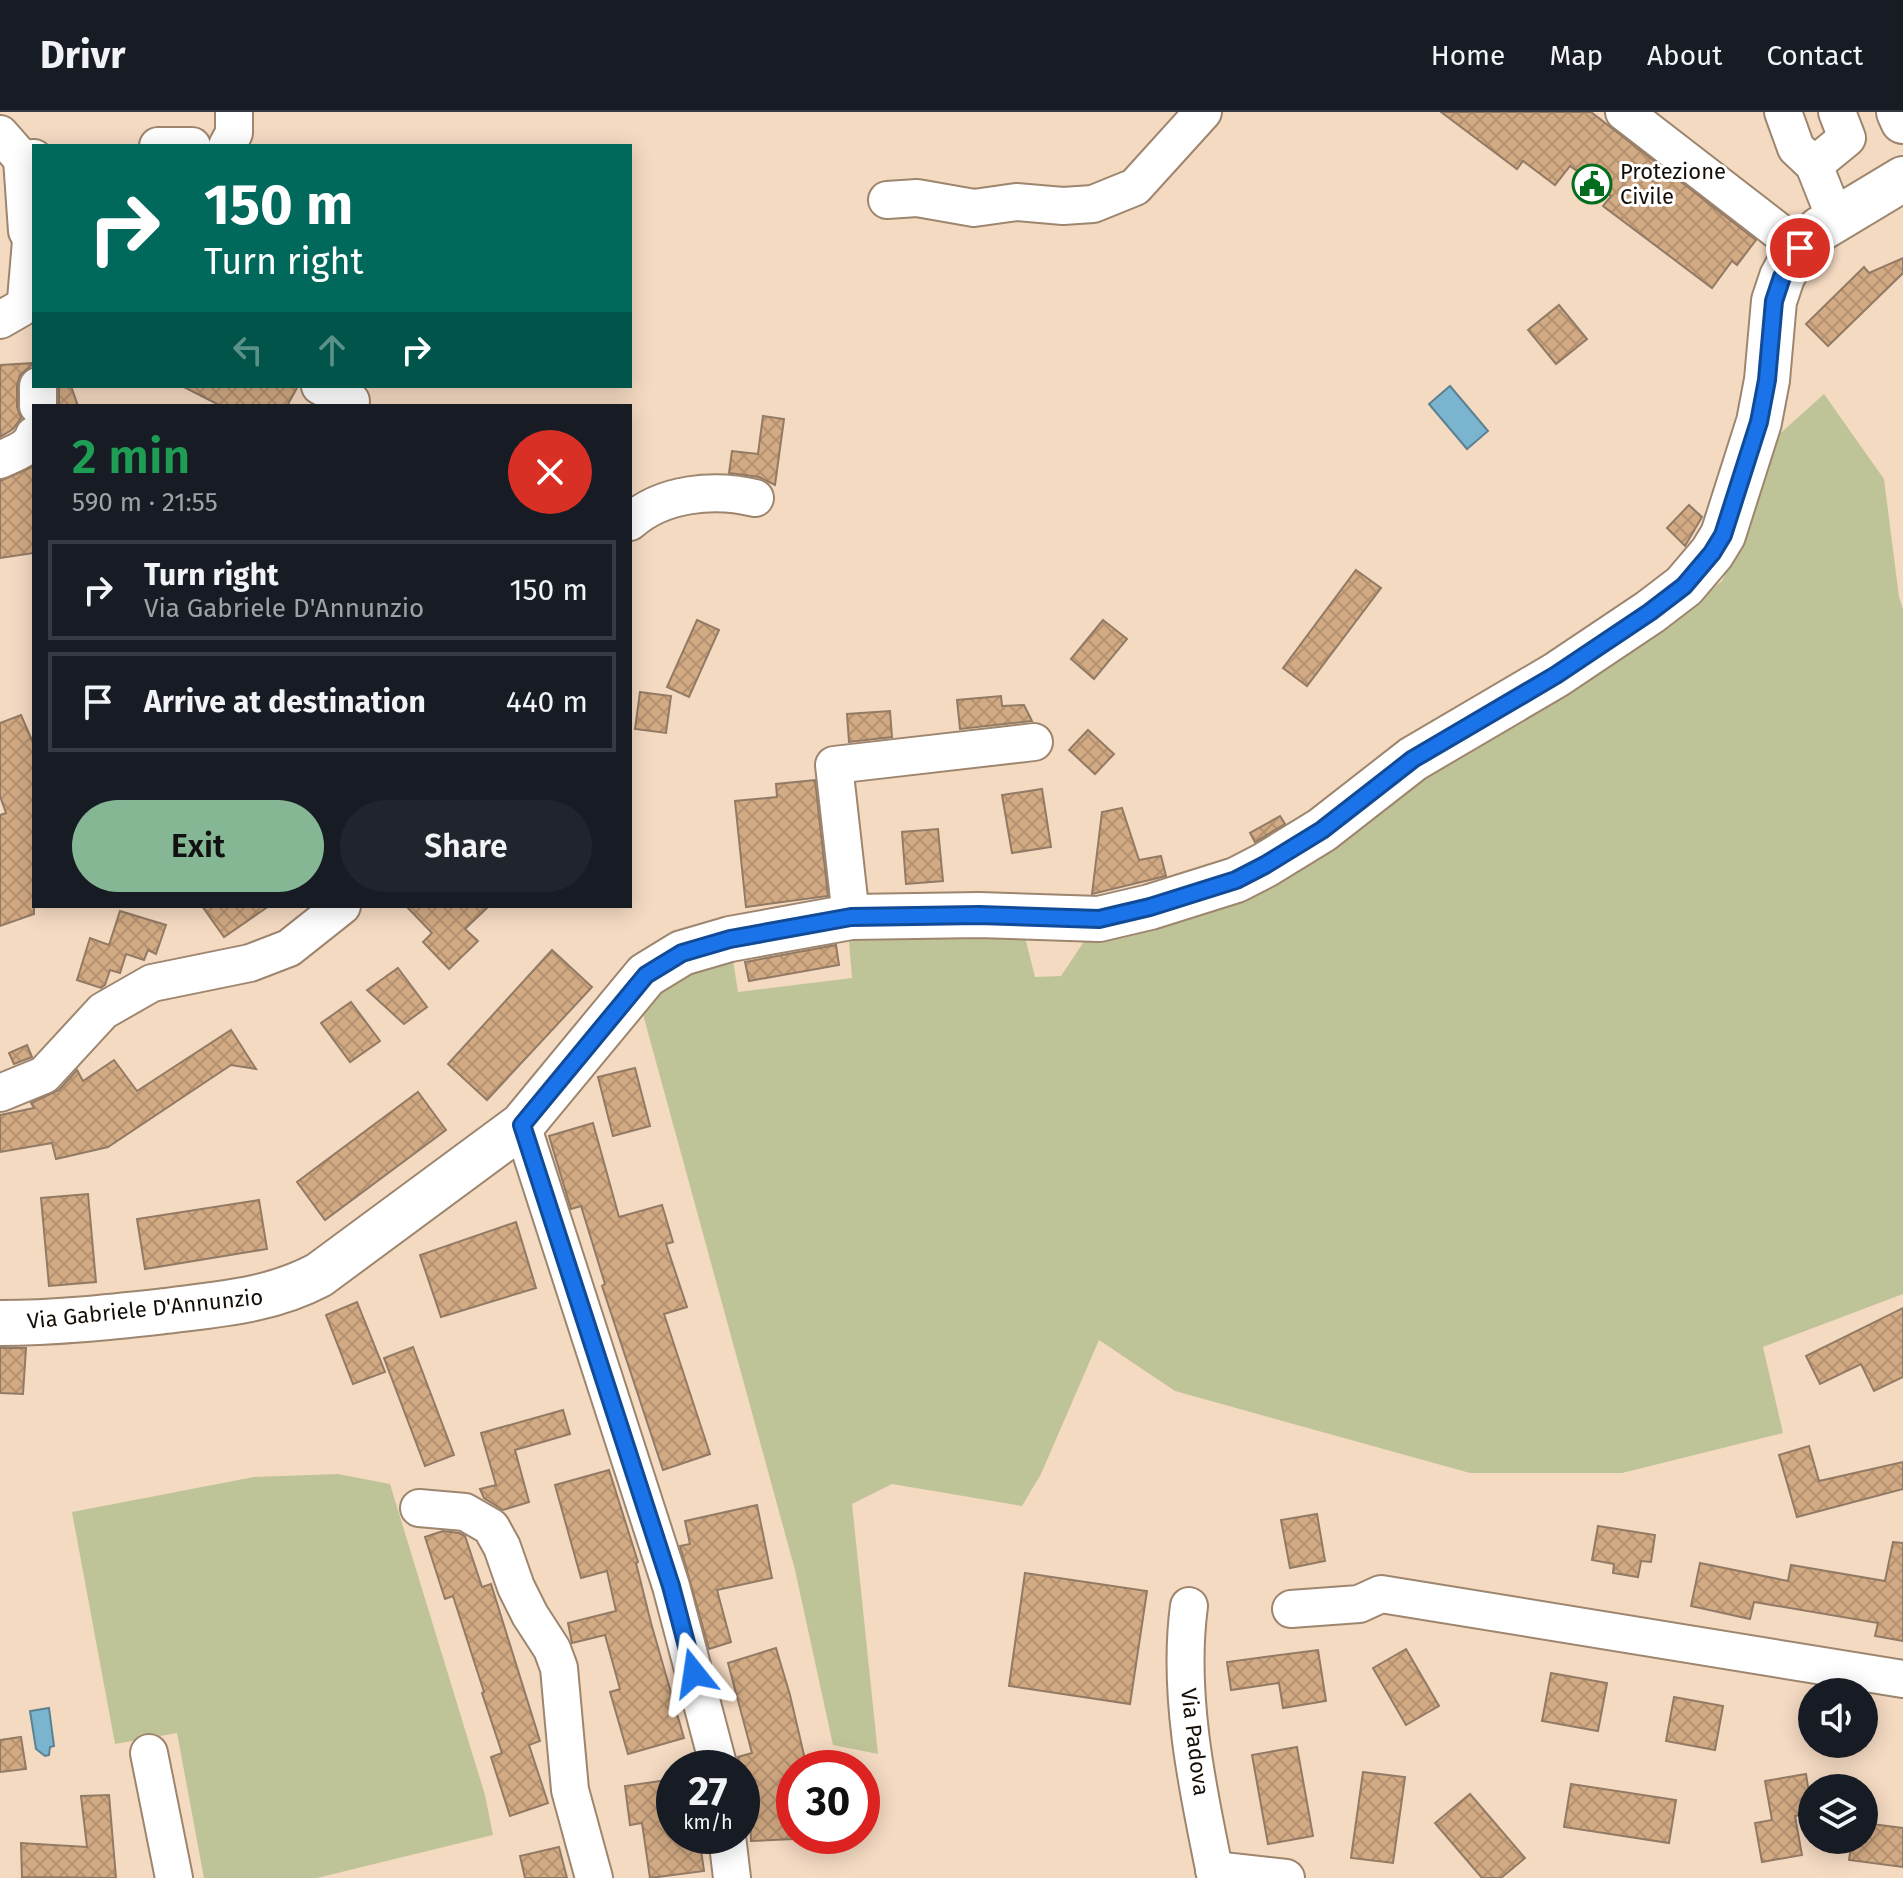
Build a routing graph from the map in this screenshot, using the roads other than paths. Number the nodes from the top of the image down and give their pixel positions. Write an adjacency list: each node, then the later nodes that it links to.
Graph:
1 (234, 112): 8 (street)
2 (1203, 112): 12 (street)
3 (1624, 112): 15 (street)
4 (1783, 112): 10 (street)
5 (1837, 112): 10 (street)
6 (1899, 112): 7 (main road)
7 (1903, 121)
8 (228, 144)
9 (19, 150): 14 (street)
10 (1814, 165): 13 (street)
11 (1903, 179): 13 (main road, Via Gabriele D'Annunzio)
12 (887, 200)
13 (1835, 218): 15 (main road, Via Gabriele D'Annunzio)
14 (32, 243): 16 (street)
15 (1800, 248): 23 (main road, Via Gabriele D'Annunzio)
16 (0, 320)
17 (32, 442): 18 (street)
18 (0, 460)
19 (755, 498): 20 (street)
20 (632, 521)
21 (1034, 742): 23 (street)
22 (339, 908): 24 (street)
23 (851, 917): 25 (main road, Via Gabriele D'Annunzio)
24 (0, 1093)
25 (522, 1125): 26 (main road, Via Gabriele D'Annunzio); 31 (street)
26 (0, 1323)
27 (419, 1508): 36 (street)
28 (1189, 1606): 34 (street, Via Padova)
29 (1291, 1609): 30 (street)
30 (1903, 1679)
31 (714, 1750)
32 (149, 1753): 35 (street)
33 (729, 1854): 37 (street)
34 (1215, 1874): 38 (street)
35 (174, 1878)
36 (594, 1878)
37 (732, 1878)
38 (1286, 1878)

